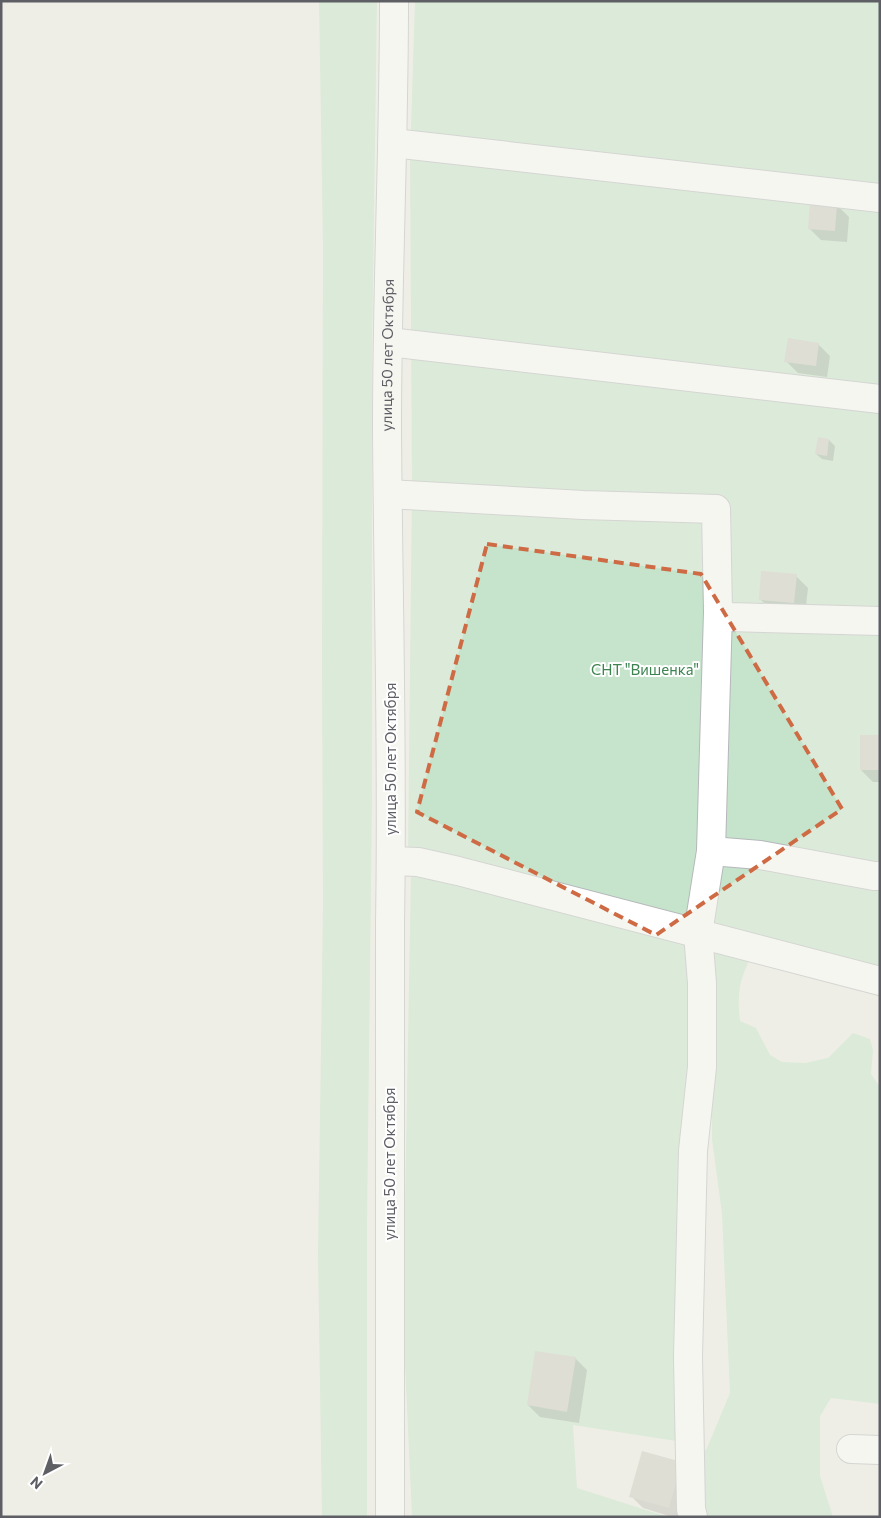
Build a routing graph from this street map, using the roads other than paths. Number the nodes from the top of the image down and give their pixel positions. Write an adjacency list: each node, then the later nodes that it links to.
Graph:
1 (394, 1): 2 (street, улица 50 лет Октября)
2 (393, 142): 3 (street); 4 (street, улица 50 лет Октября)
3 (880, 198)
4 (389, 342): 5 (street); 6 (street, улица 50 лет Октября)
5 (880, 399)
6 (388, 494): 7 (street); 10 (street, улица 50 лет Октября)
7 (718, 612): 8 (street); 9 (street)
8 (880, 621)
9 (711, 851): 11 (street); 12 (street)
10 (391, 861): 12 (street); 16 (street, улица 50 лет Октября)
11 (880, 876)
12 (698, 933): 13 (street); 17 (street)
13 (880, 981)
14 (851, 1449): 15 (street)
15 (880, 1450)
16 (390, 1517)
17 (693, 1517)

